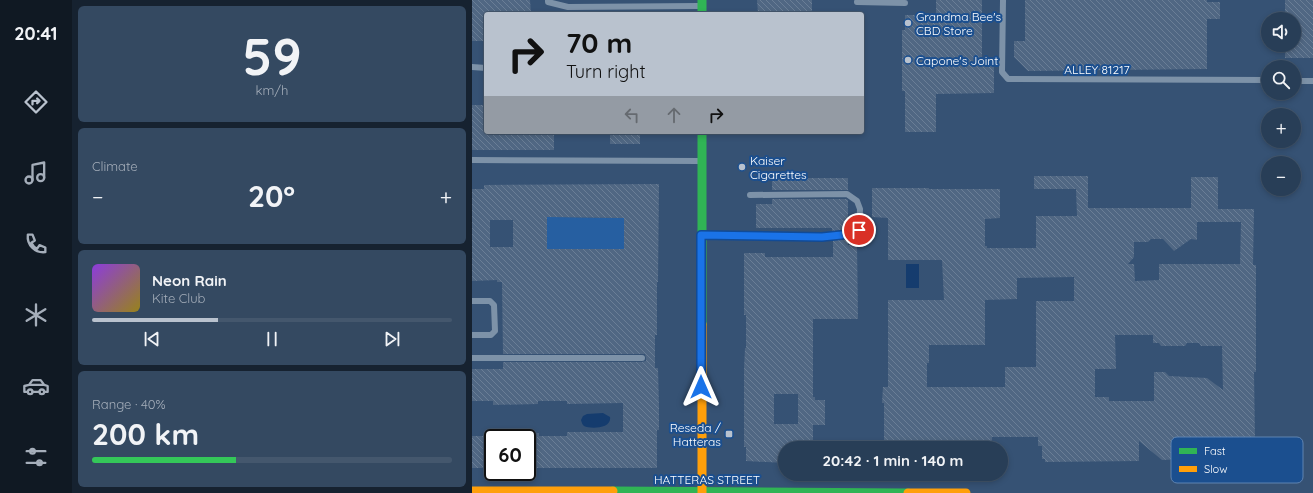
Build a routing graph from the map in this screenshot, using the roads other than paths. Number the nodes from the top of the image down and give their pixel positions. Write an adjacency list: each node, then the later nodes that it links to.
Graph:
1 (1002, 0): 12 (lane, ALLEY 81217)
2 (548, 1): 5 (lane)
3 (881, 1): 4 (lane); 8 (lane)
4 (857, 2)
5 (613, 3): 6 (lane)
6 (643, 3): 7 (lane)
7 (658, 3): 9 (lane)
8 (905, 3)
9 (702, 7)
10 (472, 67): 11 (lane)
11 (484, 68)
12 (1261, 80)
13 (1301, 80): 14 (lane)
14 (1313, 81)
15 (702, 134): 17 (street)
16 (472, 160): 17 (lane)
17 (702, 161): 19 (street)
18 (750, 195): 19 (lane)
19 (701, 235): 25 (street)
20 (472, 301): 21 (lane)
21 (472, 335)
22 (472, 358): 23 (lane)
23 (642, 358)
24 (472, 491): 25 (street, HATTERAS STREET)
25 (702, 492): 26 (street, HATTERAS STREET)
26 (875, 493): 27 (street, HATTERAS STREET)
27 (966, 493)

